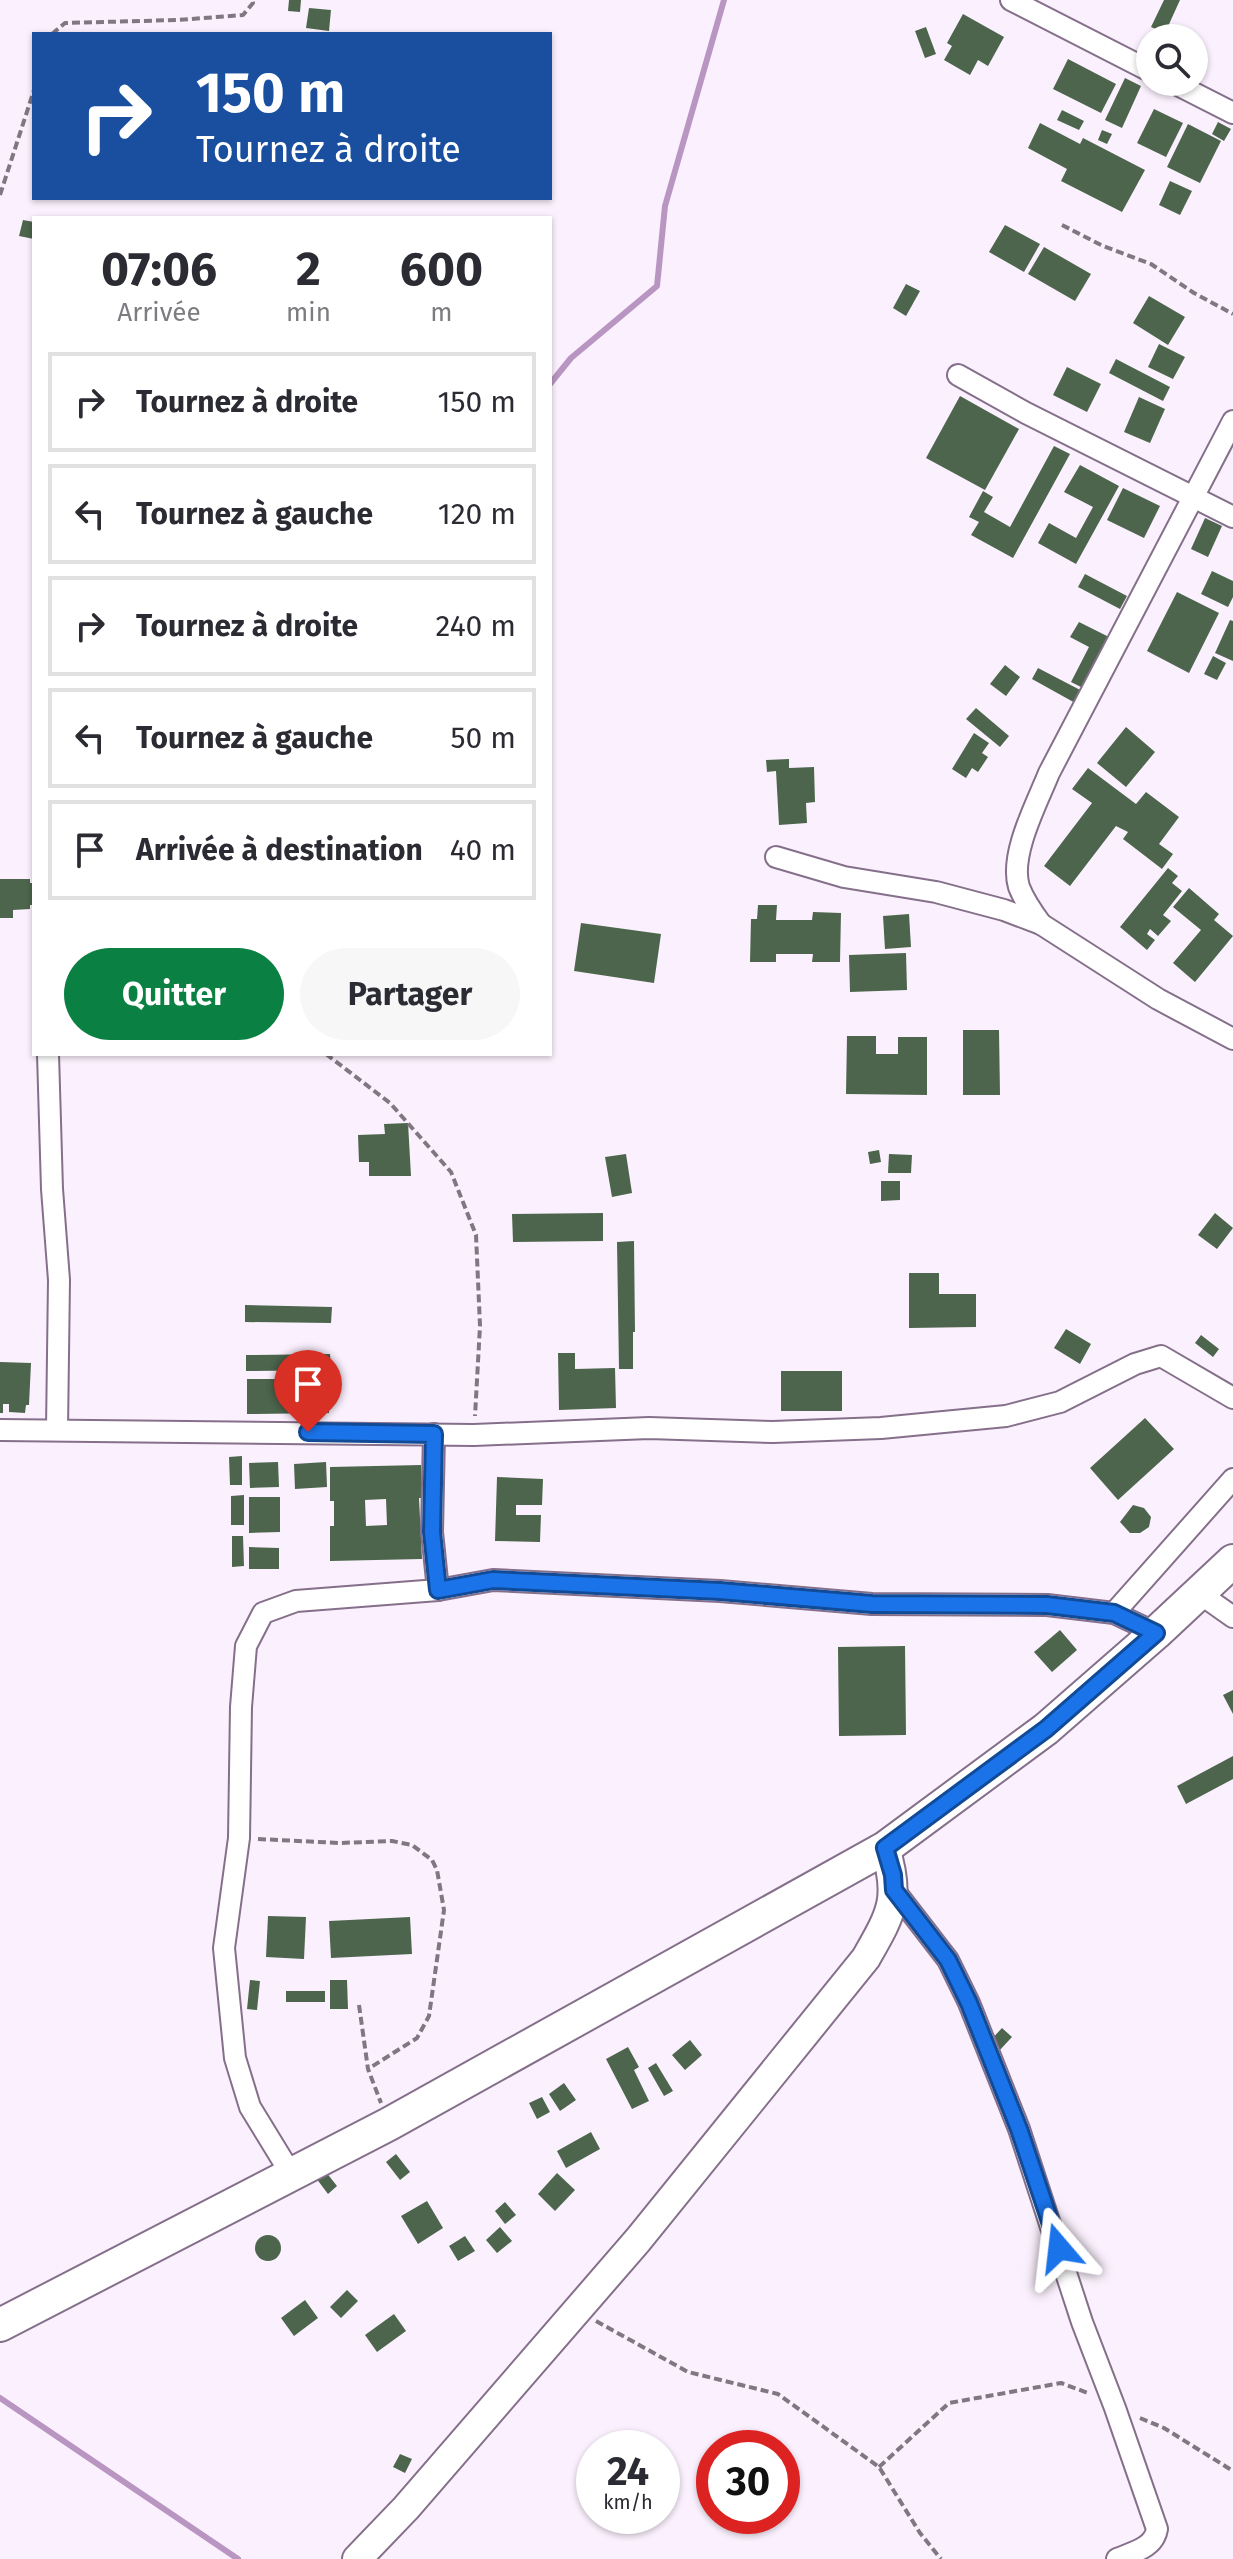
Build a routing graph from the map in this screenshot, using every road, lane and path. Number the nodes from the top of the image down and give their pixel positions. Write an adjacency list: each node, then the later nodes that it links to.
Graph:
1 (252, 0): 3 (path)
2 (1011, 0): 4 (street)
3 (54, 32)
4 (1136, 64)
5 (32, 96): 8 (path)
6 (1200, 96): 7 (street)
7 (1233, 113)
8 (0, 195)
9 (1062, 225): 10 (path)
10 (1233, 314)
11 (958, 375): 13 (street)
12 (1233, 421): 13 (street)
13 (1193, 498): 14 (street); 16 (street)
14 (1233, 517)
15 (776, 857): 16 (street)
16 (1041, 924): 17 (street)
17 (1233, 1039)
18 (48, 1056): 21 (street)
19 (329, 1056): 24 (path)
20 (1233, 1398): 24 (street)
21 (57, 1429): 22 (street); 23 (street)
22 (0, 1430)
23 (434, 1434): 24 (street); 27 (street)
24 (474, 1435)
25 (1233, 1479): 29 (street)
26 (1233, 1561): 28 (main road)
27 (438, 1590): 29 (street); 32 (street)
28 (1199, 1593): 30 (street); 31 (main road)
29 (1114, 1613): 31 (street)
30 (1233, 1617)
31 (1156, 1633): 33 (main road)
32 (239, 1838): 36 (path); 38 (street)
33 (885, 1848): 34 (street); 37 (main road)
34 (894, 1890): 39 (street); 41 (street)
35 (359, 2005): 36 (path)
36 (368, 2069): 37 (path)
37 (389, 2124): 38 (main road)
38 (291, 2174): 40 (main road)
39 (576, 2310): 42 (path); 44 (street)
40 (0, 2325)
41 (1115, 2408): 42 (path); 43 (path); 46 (street)
42 (879, 2467): 45 (path)
43 (1233, 2471)
44 (357, 2559)
45 (941, 2559)
46 (1117, 2559)

